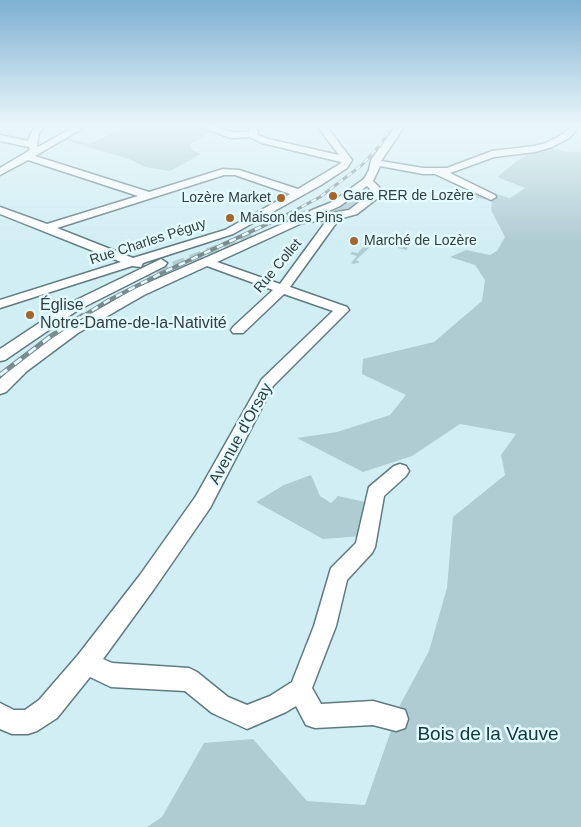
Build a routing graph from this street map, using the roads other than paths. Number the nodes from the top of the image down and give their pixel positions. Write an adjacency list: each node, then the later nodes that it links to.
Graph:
1 (68, 166): 9 (street)
2 (345, 166): 8 (street, Rue Charles Péguy)
3 (375, 166): 7 (street)
4 (389, 166): 6 (street)
5 (462, 166): 6 (street)
6 (439, 172): 10 (street)
7 (368, 181): 12 (street); 13 (street)
8 (299, 194): 9 (street); 15 (street, Rue Charles Péguy)
9 (148, 195): 14 (street)
10 (491, 197)
11 (0, 210): 14 (street)
12 (310, 214)
13 (336, 216): 17 (street); 18 (street, Rue Collet)
14 (46, 228): 16 (street)
15 (196, 242): 16 (street, Rue Charles Péguy); 21 (street)
16 (134, 262): 19 (street, Rue Charles Péguy)
17 (206, 262): 18 (street, Avenue d'Orsay); 22 (street)
18 (283, 288): 20 (street, Rue Collet); 24 (street, Avenue d'Orsay)
19 (0, 304)
20 (238, 330)
21 (0, 356)
22 (0, 388)
23 (400, 471): 25 (street)
24 (86, 663): 25 (street); 26 (street)
25 (300, 690): 27 (street)
26 (0, 715)
27 (396, 719)

